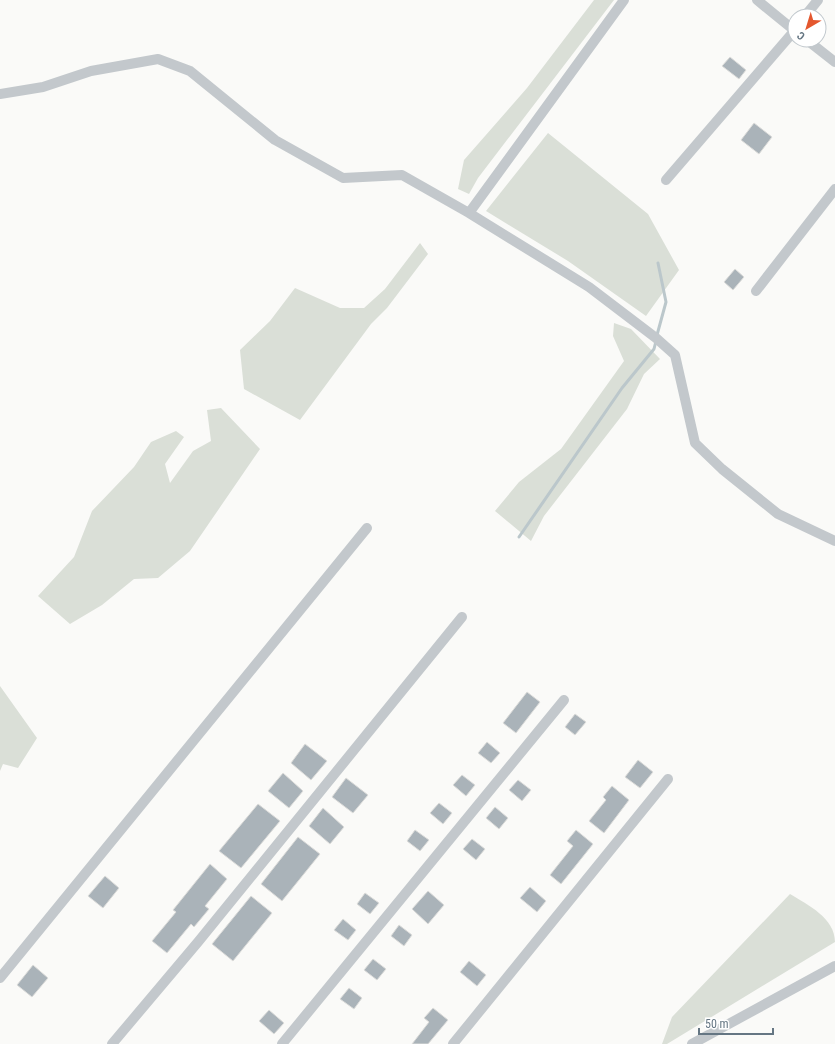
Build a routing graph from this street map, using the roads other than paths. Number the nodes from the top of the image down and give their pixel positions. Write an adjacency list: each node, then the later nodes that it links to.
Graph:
1 (624, 0): 12 (street)
2 (757, 0): 5 (street)
3 (818, 0): 4 (street)
4 (812, 8)
5 (787, 24)
6 (787, 39): 10 (street)
7 (817, 48): 8 (street)
8 (835, 62)
9 (0, 94): 12 (street)
10 (666, 180)
11 (835, 189): 13 (street)
12 (469, 213): 15 (street)
13 (756, 291)
14 (366, 528): 20 (street)
15 (835, 541)
16 (462, 617): 21 (street)
17 (564, 700): 22 (street)
18 (668, 779): 23 (street)
19 (835, 966): 24 (street)
20 (0, 978)
21 (112, 1044)
22 (282, 1044)
23 (453, 1044)
24 (692, 1044)

